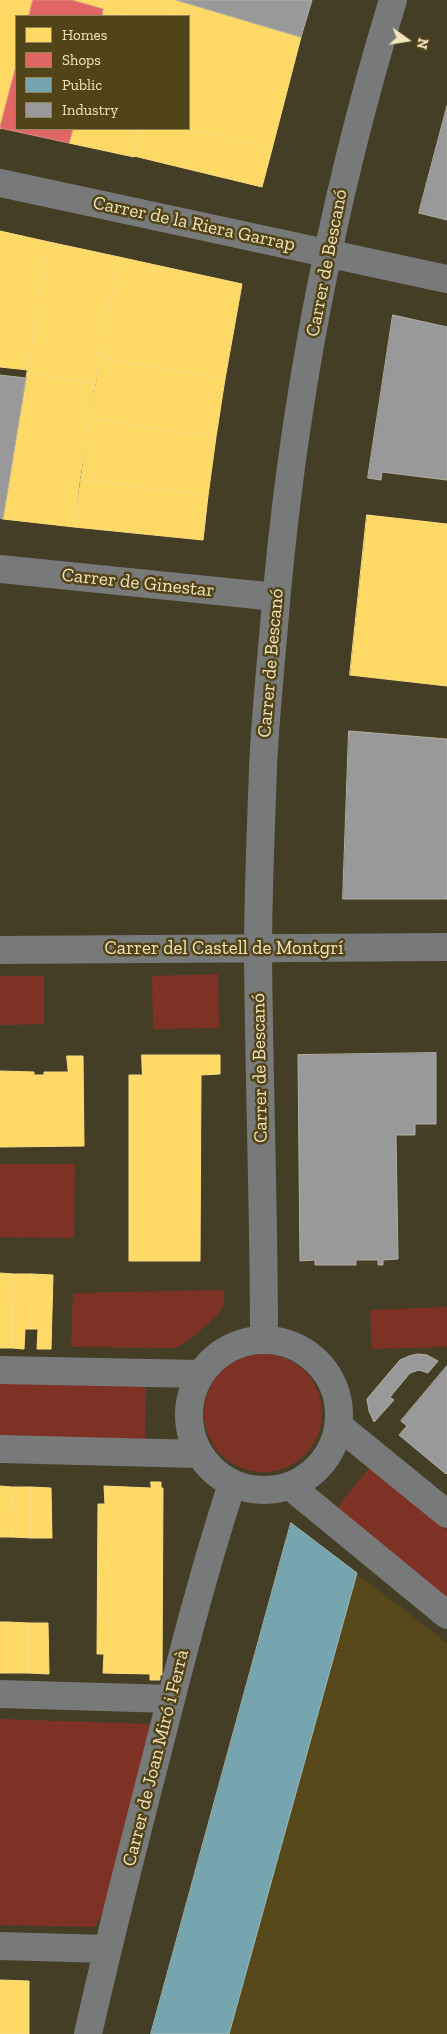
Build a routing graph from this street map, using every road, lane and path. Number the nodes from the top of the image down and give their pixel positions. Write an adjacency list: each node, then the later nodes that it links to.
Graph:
1 (392, 0): 3 (street, Carrer de Bescanó)
2 (0, 183): 3 (street, Carrer de la Riera Garrap)
3 (329, 253): 4 (street, Carrer de la Riera Garrap); 6 (street, Carrer de Bescanó)
4 (447, 279)
5 (0, 569): 6 (street, Carrer de Ginestar)
6 (276, 597): 8 (street, Carrer de Bescanó)
7 (447, 947): 8 (street, Carrer del Castell de Montgrí)
8 (258, 948): 9 (street, Carrer del Castell de Montgrí); 10 (street, Carrer de Bescanó)
9 (0, 950)
10 (264, 1339): 12 (street); 13 (street)
11 (0, 1370): 12 (street)
12 (200, 1374): 15 (street)
13 (339, 1426): 17 (street); 18 (street)
14 (0, 1449): 15 (street)
15 (198, 1454): 16 (street)
16 (232, 1484): 17 (street); 21 (street, Carrer de Joan Miró i Ferrà)
17 (290, 1486): 19 (street)
18 (447, 1514)
19 (447, 1615)
20 (0, 1694): 21 (street)
21 (171, 1699): 23 (street, Carrer de Joan Miró i Ferrà)
22 (0, 1946): 23 (street)
23 (107, 1949): 24 (street, Carrer de Joan Miró i Ferrà)
24 (88, 2034)

